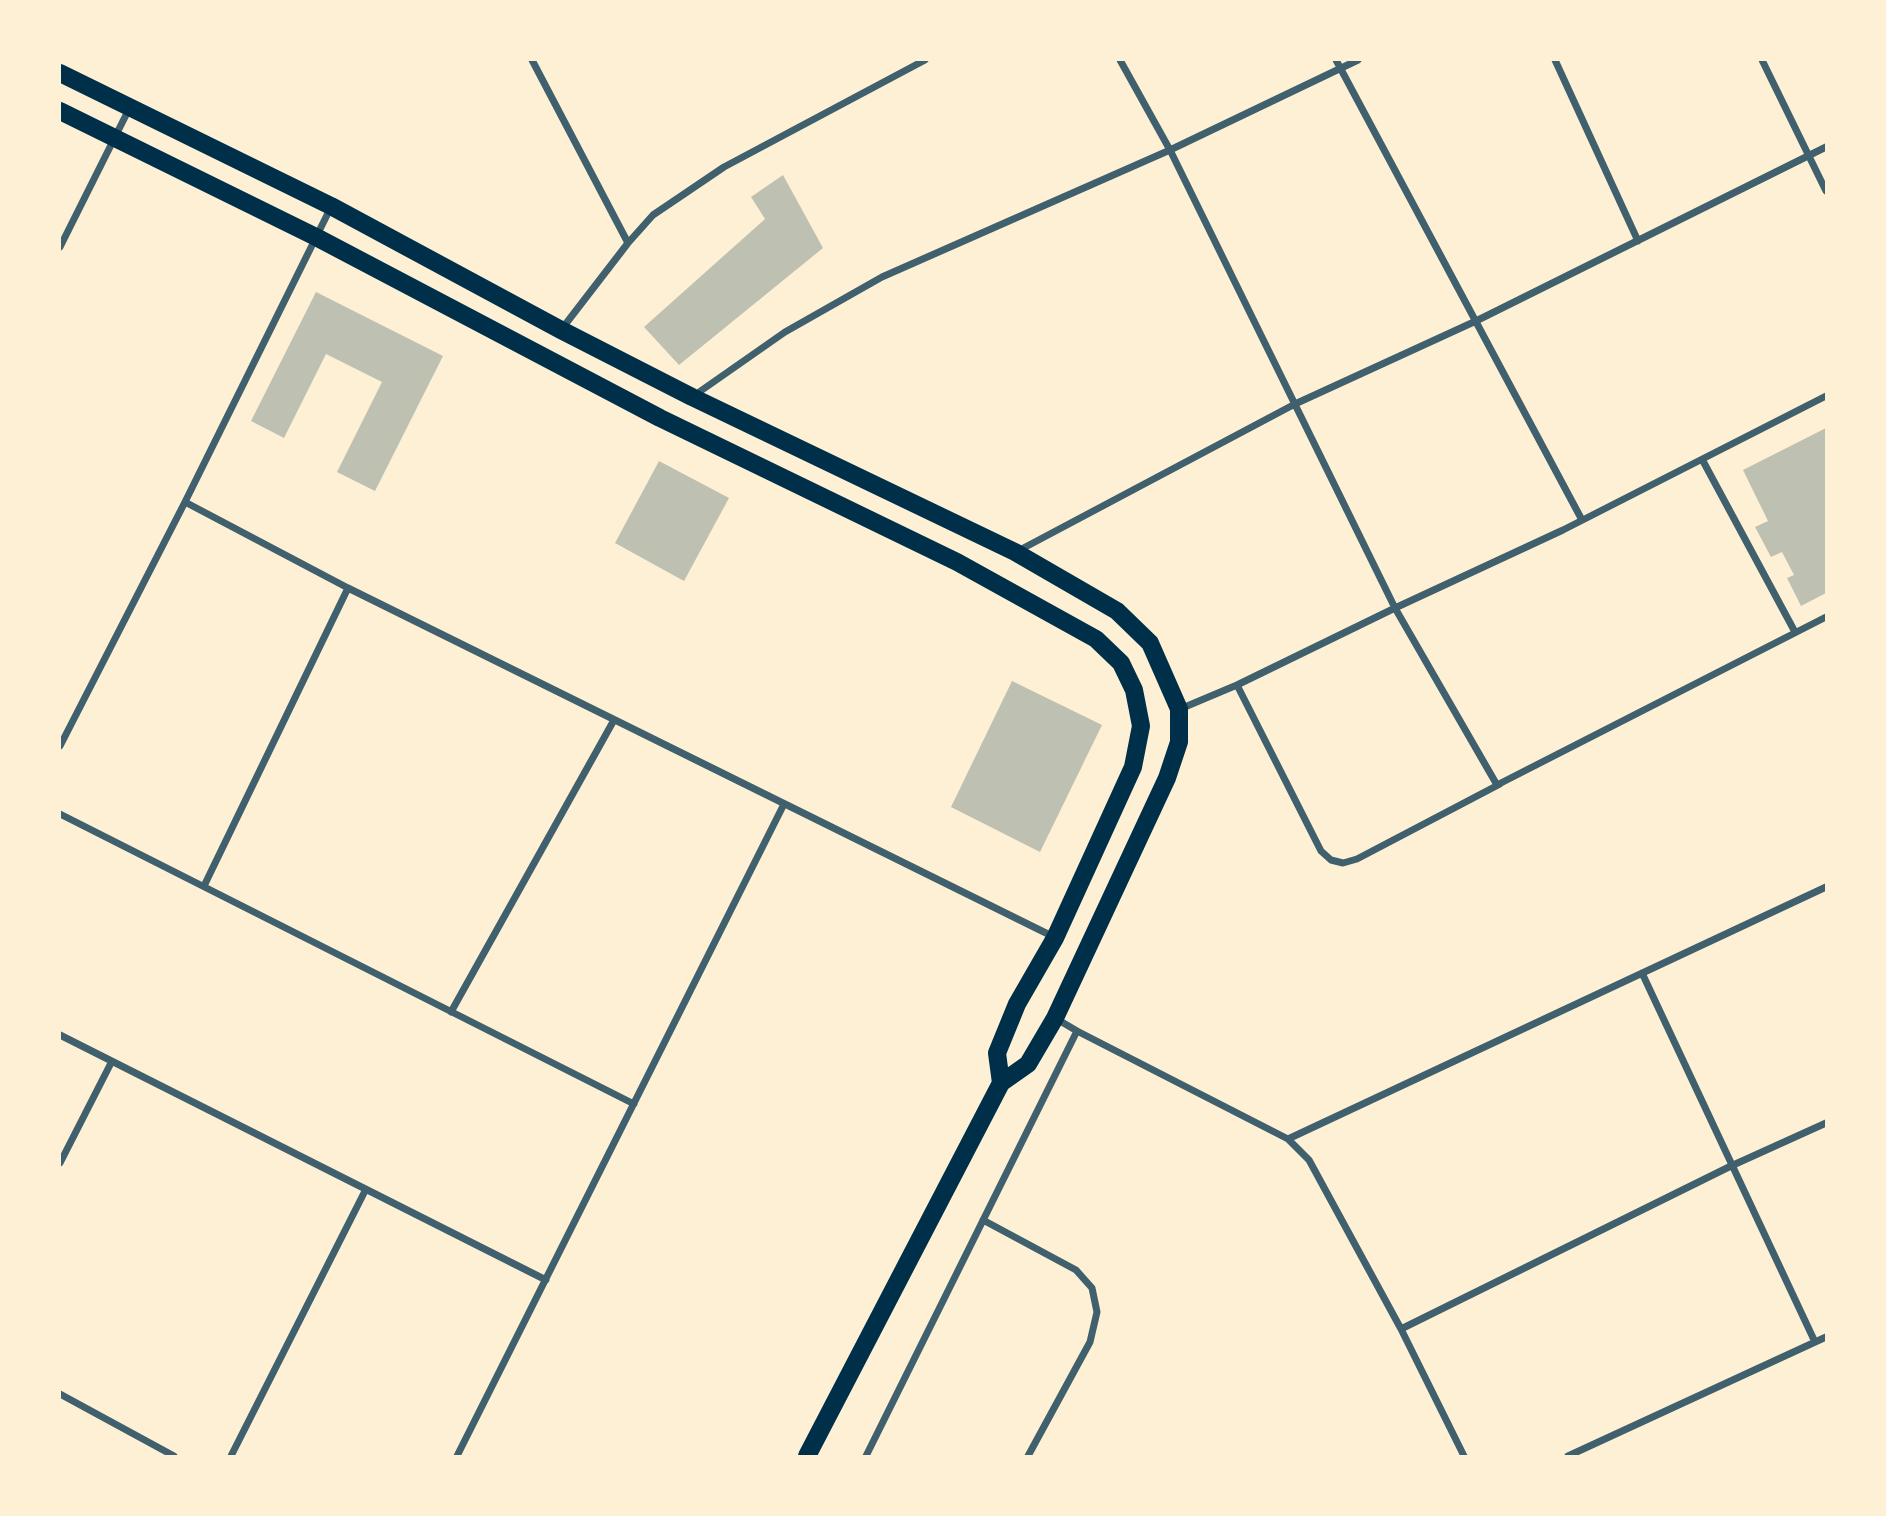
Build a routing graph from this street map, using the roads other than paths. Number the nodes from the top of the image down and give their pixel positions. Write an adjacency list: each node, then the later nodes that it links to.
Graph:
1 (532, 60): 20 (street)
2 (925, 60): 20 (street)
3 (1120, 60): 14 (street)
4 (1336, 60): 8 (street)
5 (1358, 60): 8 (street)
6 (1555, 60): 19 (street)
7 (1762, 60): 15 (street)
8 (1340, 68): 14 (street); 22 (street)
9 (60, 73): 10 (main road)
10 (131, 106): 12 (street); 17 (main road)
11 (60, 111): 12 (main road)
12 (115, 138): 18 (main road); 21 (street)
13 (1826, 148): 15 (street)
14 (1170, 150): 25 (street); 26 (street)
15 (1808, 157): 16 (street); 19 (street)
16 (1826, 191)
17 (331, 206): 18 (street); 23 (main road)
18 (316, 237): 28 (street); 44 (main road)
19 (1638, 241): 22 (street)
20 (628, 243): 23 (street)
21 (60, 247)
22 (1476, 321): 26 (street); 29 (street)
23 (561, 330): 25 (main road)
24 (1826, 396): 27 (street)
25 (692, 397): 30 (main road)
26 (1294, 404): 30 (street); 32 (street)
27 (1703, 461): 29 (street); 34 (street)
28 (185, 502): 31 (street); 38 (street)
29 (1582, 520): 32 (street)
30 (1015, 552): 36 (main road)
31 (348, 588): 37 (street); 42 (street)
32 (1395, 608): 35 (street); 39 (street)
33 (1826, 617): 34 (street)
34 (1795, 632): 39 (street)
35 (1237, 685): 36 (street); 39 (street)
36 (1179, 709): 47 (main road)
37 (614, 720): 40 (street); 46 (street)
38 (60, 746)
39 (1503, 782)
40 (784, 804): 44 (street); 52 (street)
41 (60, 814): 42 (street)
42 (204, 886): 46 (street)
43 (1826, 887): 45 (street)
44 (1055, 938): 51 (main road)
45 (1642, 973): 54 (street); 56 (street)
46 (452, 1012): 52 (street)
47 (1055, 1018): 48 (street); 51 (main road)
48 (1077, 1031): 54 (street); 58 (street)
49 (60, 1035): 50 (street)
50 (112, 1061): 55 (street); 57 (street)
51 (1001, 1083): 67 (main road)
52 (634, 1104): 59 (street)
53 (1826, 1123): 56 (street)
54 (1288, 1139): 60 (street)
55 (60, 1163)
56 (1731, 1166): 60 (street); 62 (street)
57 (366, 1189): 59 (street); 65 (street)
58 (983, 1220): 68 (street); 69 (street)
59 (546, 1280): 66 (street)
60 (1401, 1329): 70 (street)
61 (1826, 1337): 62 (street)
62 (1815, 1342): 71 (street)
63 (60, 1394): 64 (street)
64 (174, 1457)
65 (231, 1457)
66 (457, 1457)
67 (807, 1457)
68 (866, 1457)
69 (1028, 1457)
70 (1464, 1457)
71 (1568, 1457)

